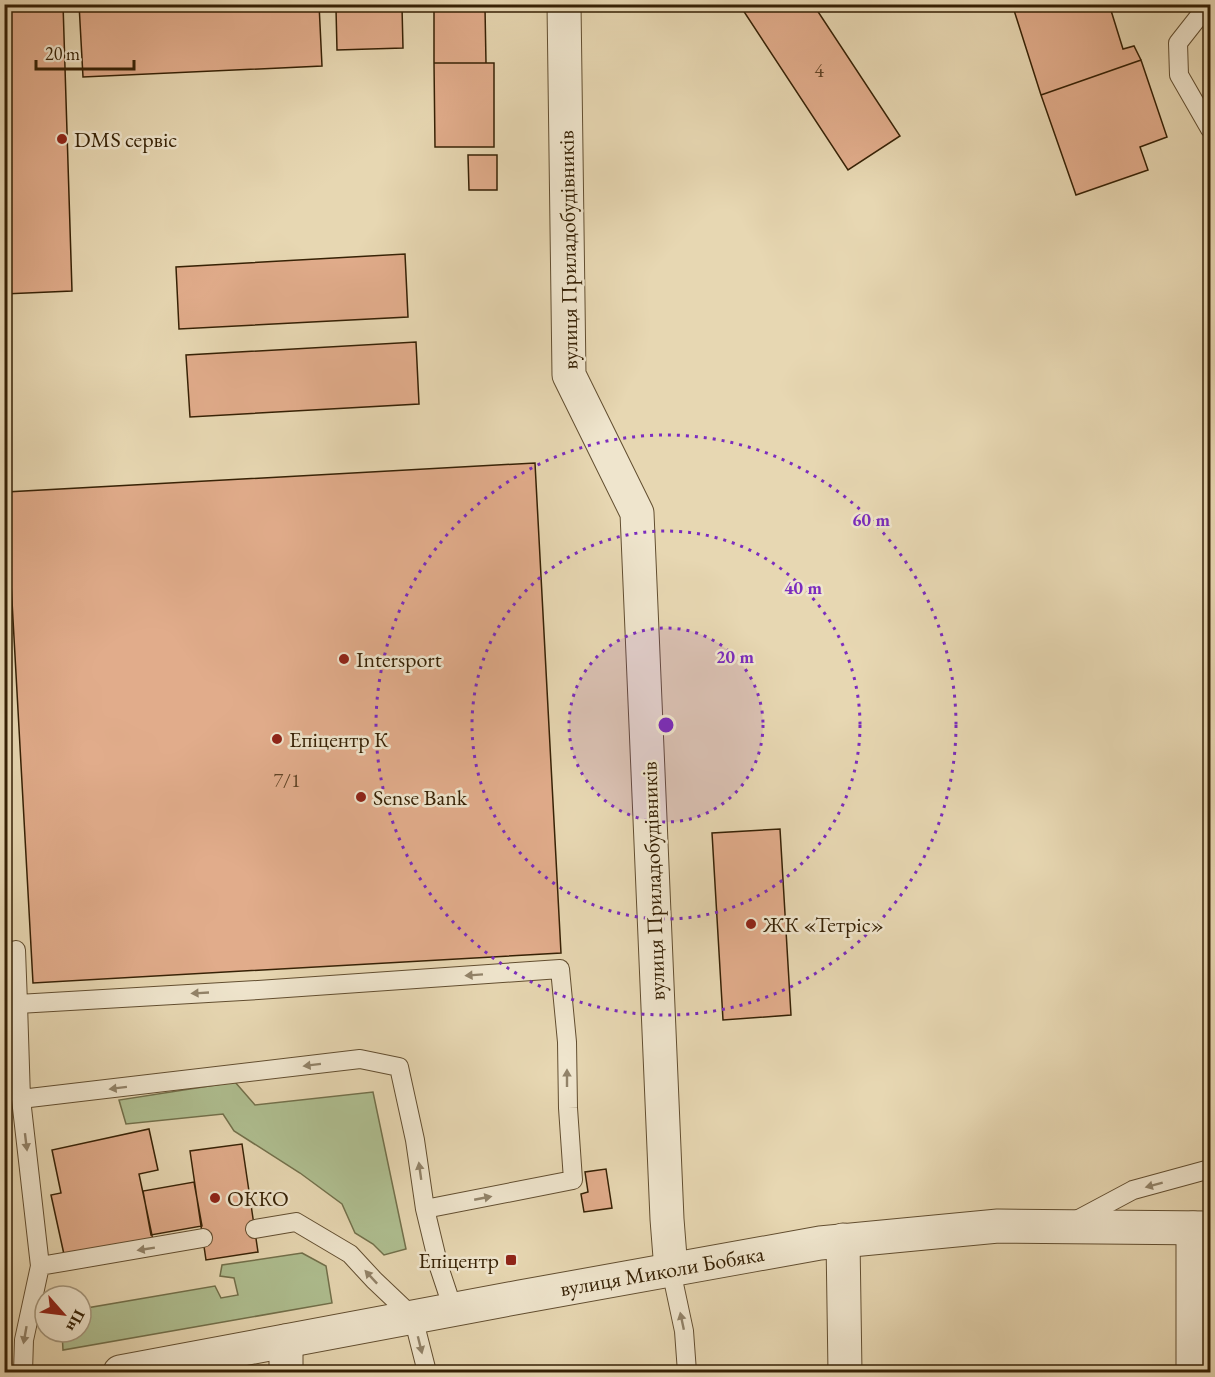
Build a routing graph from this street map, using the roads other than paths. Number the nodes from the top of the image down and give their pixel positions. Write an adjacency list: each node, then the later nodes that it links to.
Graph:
1 (564, 4): 15 (street, вулиця Приладобудівників)
2 (1210, 9): 3 (lane)
3 (1210, 129)
4 (16, 950): 5 (lane)
5 (18, 1004): 6 (lane); 8 (lane, one-way to 5)
6 (21, 1099): 8 (lane, one-way to 6); 14 (lane, one-way to 14)
7 (1210, 1169): 9 (lane, one-way to 9)
8 (425, 1209): 16 (lane)
9 (1065, 1227): 10 (street, вулиця Миколи Бобяка); 13 (street, вулиця Миколи Бобяка)
10 (1202, 1228): 24 (street)
11 (255, 1229): 17 (lane, one-way to 11)
12 (203, 1238): 14 (lane, one-way to 14)
13 (843, 1240): 15 (street, вулиця Миколи Бобяка); 23 (street)
14 (40, 1266): 19 (lane, one-way to 19)
15 (671, 1270): 16 (street, вулиця Миколи Бобяка); 22 (lane, one-way to 15)
16 (453, 1309): 17 (street, вулиця Миколи Бобяка)
17 (413, 1317): 18 (street, вулиця Миколи Бобяка); 21 (lane, one-way to 21)
18 (286, 1357): 20 (street, вулиця Миколи Бобяка)
19 (23, 1372)
20 (120, 1372)
21 (427, 1372)
22 (687, 1372)
23 (845, 1372)
24 (1193, 1372)

